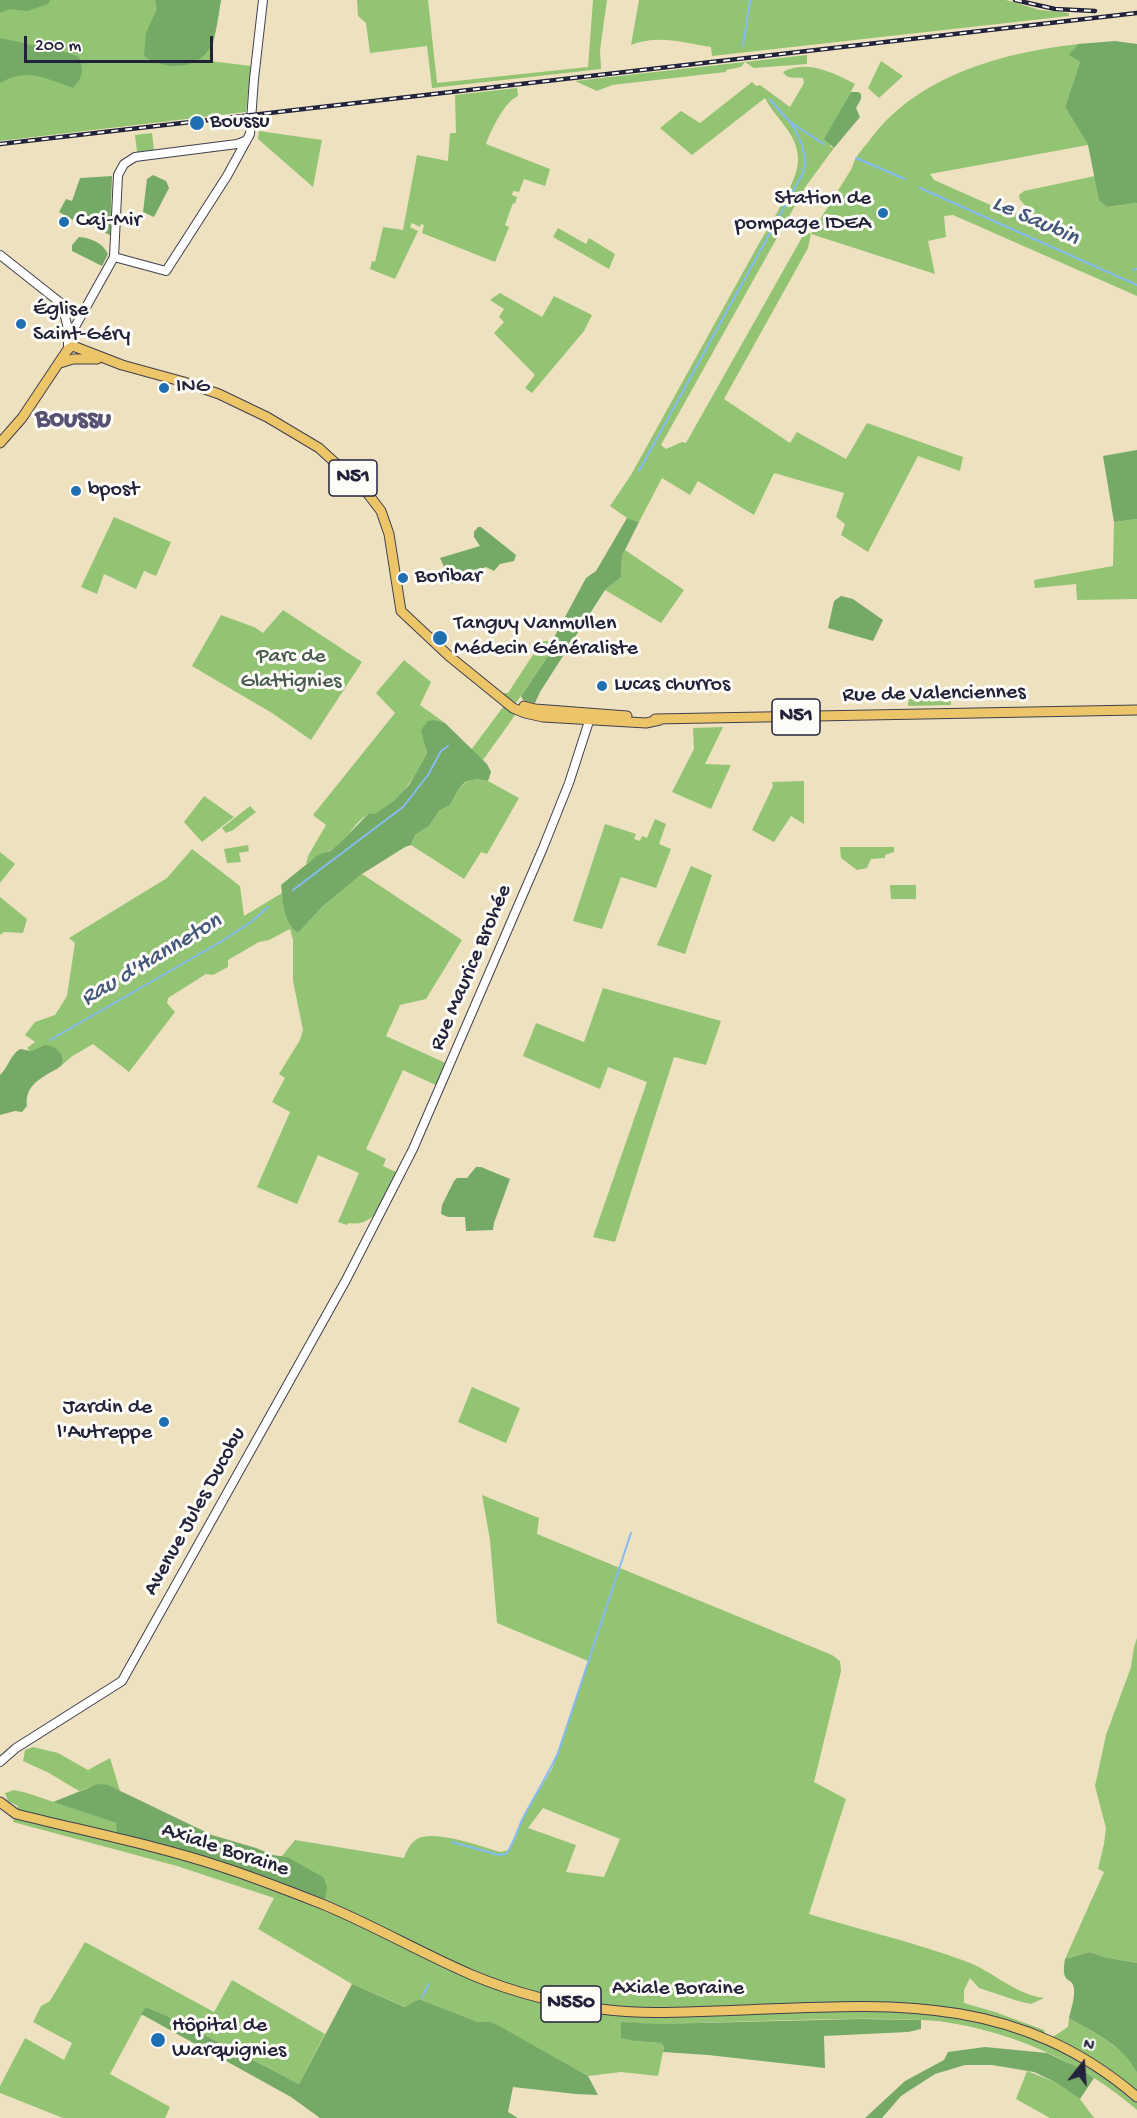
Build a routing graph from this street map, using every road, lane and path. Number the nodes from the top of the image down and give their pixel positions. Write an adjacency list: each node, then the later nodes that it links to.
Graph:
1 (263, 0): 2 (street)
2 (250, 134): 4 (street); 4 (street)
3 (0, 255): 5 (street)
4 (114, 257): 6 (street)
5 (62, 304): 6 (street); 7 (street)
6 (81, 315): 7 (street)
7 (71, 335): 8 (street)
8 (73, 352): 9 (main road, N51); 11 (main road, Rue de Valenciennes / N51)
9 (0, 443)
10 (1137, 710): 11 (main road, Rue de Valenciennes / N51)
11 (591, 717): 12 (street, Rue Maurice Brohée)
12 (372, 1231): 13 (street, Avenue Jules Ducobu)
13 (0, 1762)
14 (0, 1802): 15 (main road, Axiale Boraine / N550)
15 (16, 1814): 16 (main road, Axiale Boraine / N550); 17 (main road, Axiale Boraine / N550)
16 (0, 1816)
17 (1137, 2097)

